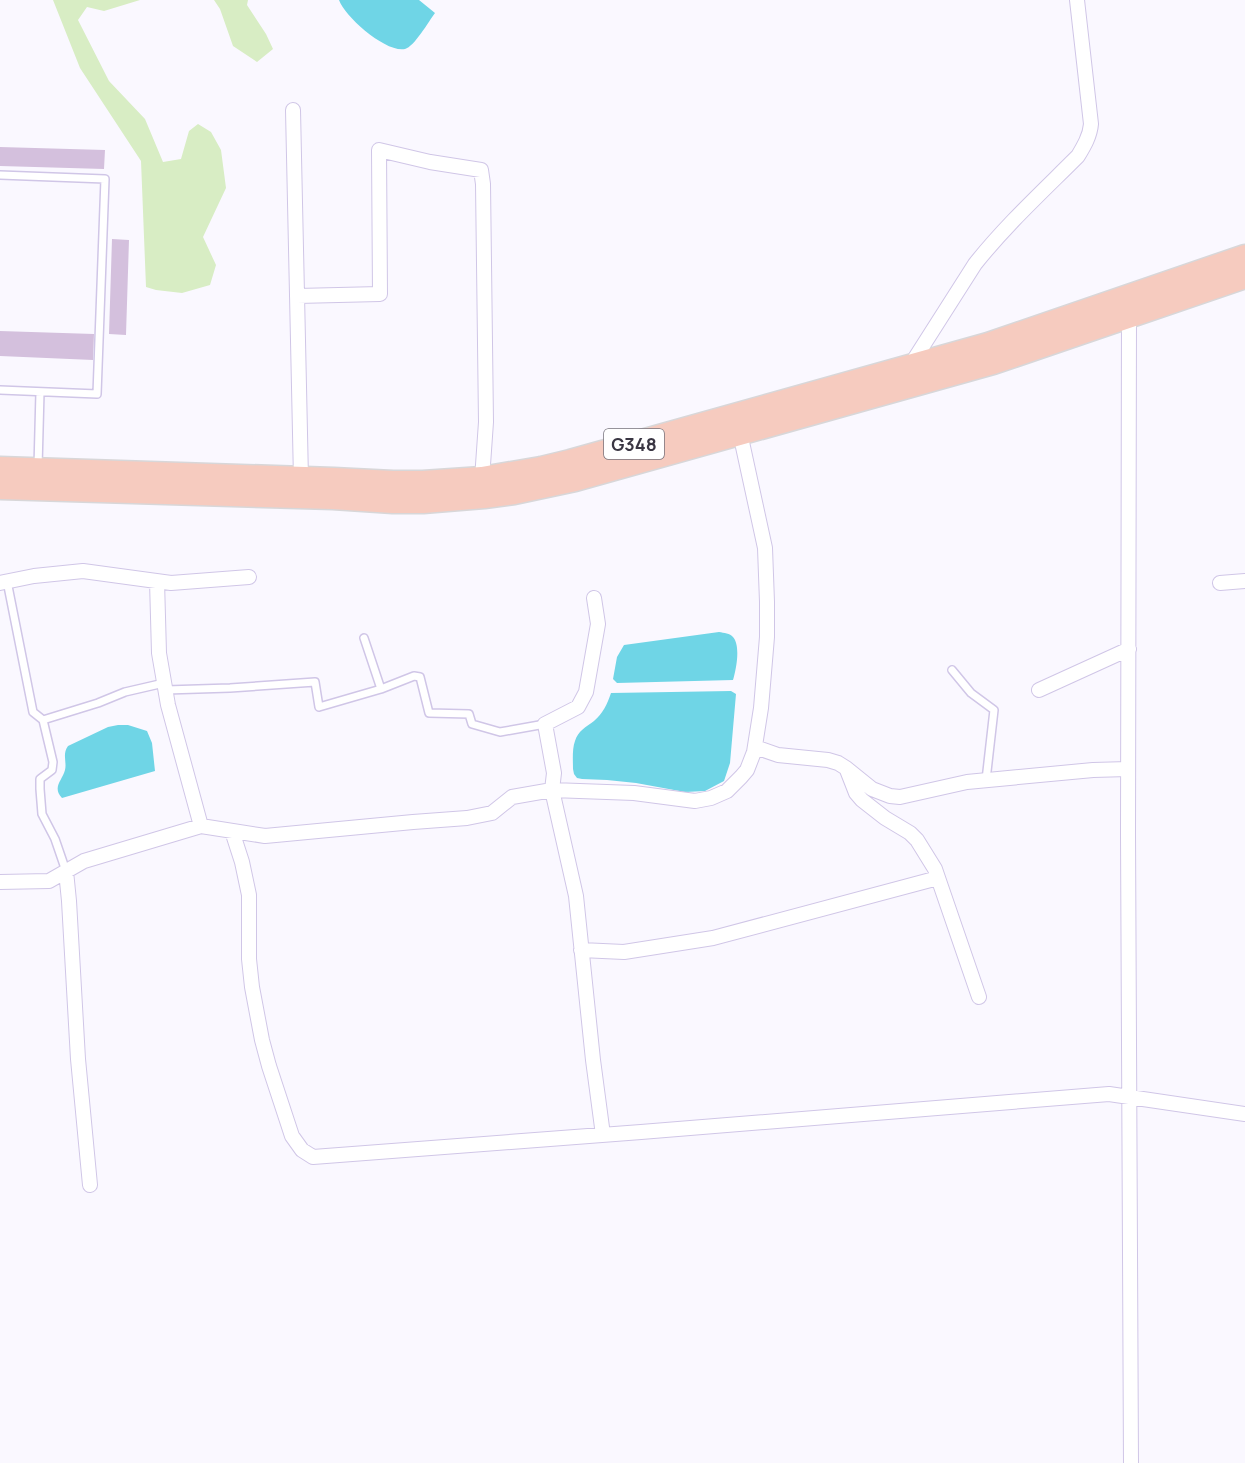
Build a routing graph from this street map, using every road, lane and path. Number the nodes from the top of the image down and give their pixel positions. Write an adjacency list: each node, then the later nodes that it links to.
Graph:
1 (1077, 0): 8 (street)
2 (293, 110): 6 (street)
3 (0, 175): 10 (lane)
4 (1245, 257): 8 (highway, G348)
5 (1245, 276): 7 (highway, G348)
6 (297, 296): 14 (street); 15 (street)
7 (1129, 315): 11 (highway, G348); 24 (street)
8 (909, 368): 15 (highway, G348)
9 (0, 390): 10 (lane)
10 (40, 392): 13 (lane)
11 (740, 433): 16 (highway, G348); 31 (street)
12 (0, 470): 13 (highway, G348)
13 (38, 471): 14 (highway, G348)
14 (301, 479): 15 (highway, G348)
15 (482, 479)
16 (0, 487)
17 (249, 577): 18 (street)
18 (157, 581): 20 (street); 26 (street)
19 (1245, 581): 21 (street)
20 (3, 582): 29 (lane)
21 (1220, 583)
22 (594, 598): 30 (street)
23 (364, 638): 27 (lane)
24 (1129, 649): 28 (street); 33 (street)
25 (952, 670): 34 (lane)
26 (165, 686): 27 (lane); 29 (lane); 36 (street)
27 (381, 690): 30 (lane)
28 (1039, 690)
29 (44, 720): 38 (lane)
30 (545, 724): 35 (street)
31 (755, 747): 32 (street); 35 (street)
32 (846, 768): 34 (street); 39 (street)
33 (1128, 769): 34 (street); 43 (street)
34 (986, 780)
35 (552, 790): 37 (street); 41 (street)
36 (201, 826): 37 (street); 38 (street)
37 (232, 831): 45 (street)
38 (66, 871): 40 (street); 46 (street)
39 (938, 878): 41 (street); 42 (street)
40 (0, 882)
41 (581, 950): 45 (street)
42 (979, 997)
43 (1130, 1097): 44 (street); 45 (street); 47 (street)
44 (1245, 1114)
45 (603, 1135)
46 (90, 1185)
47 (1131, 1463)

